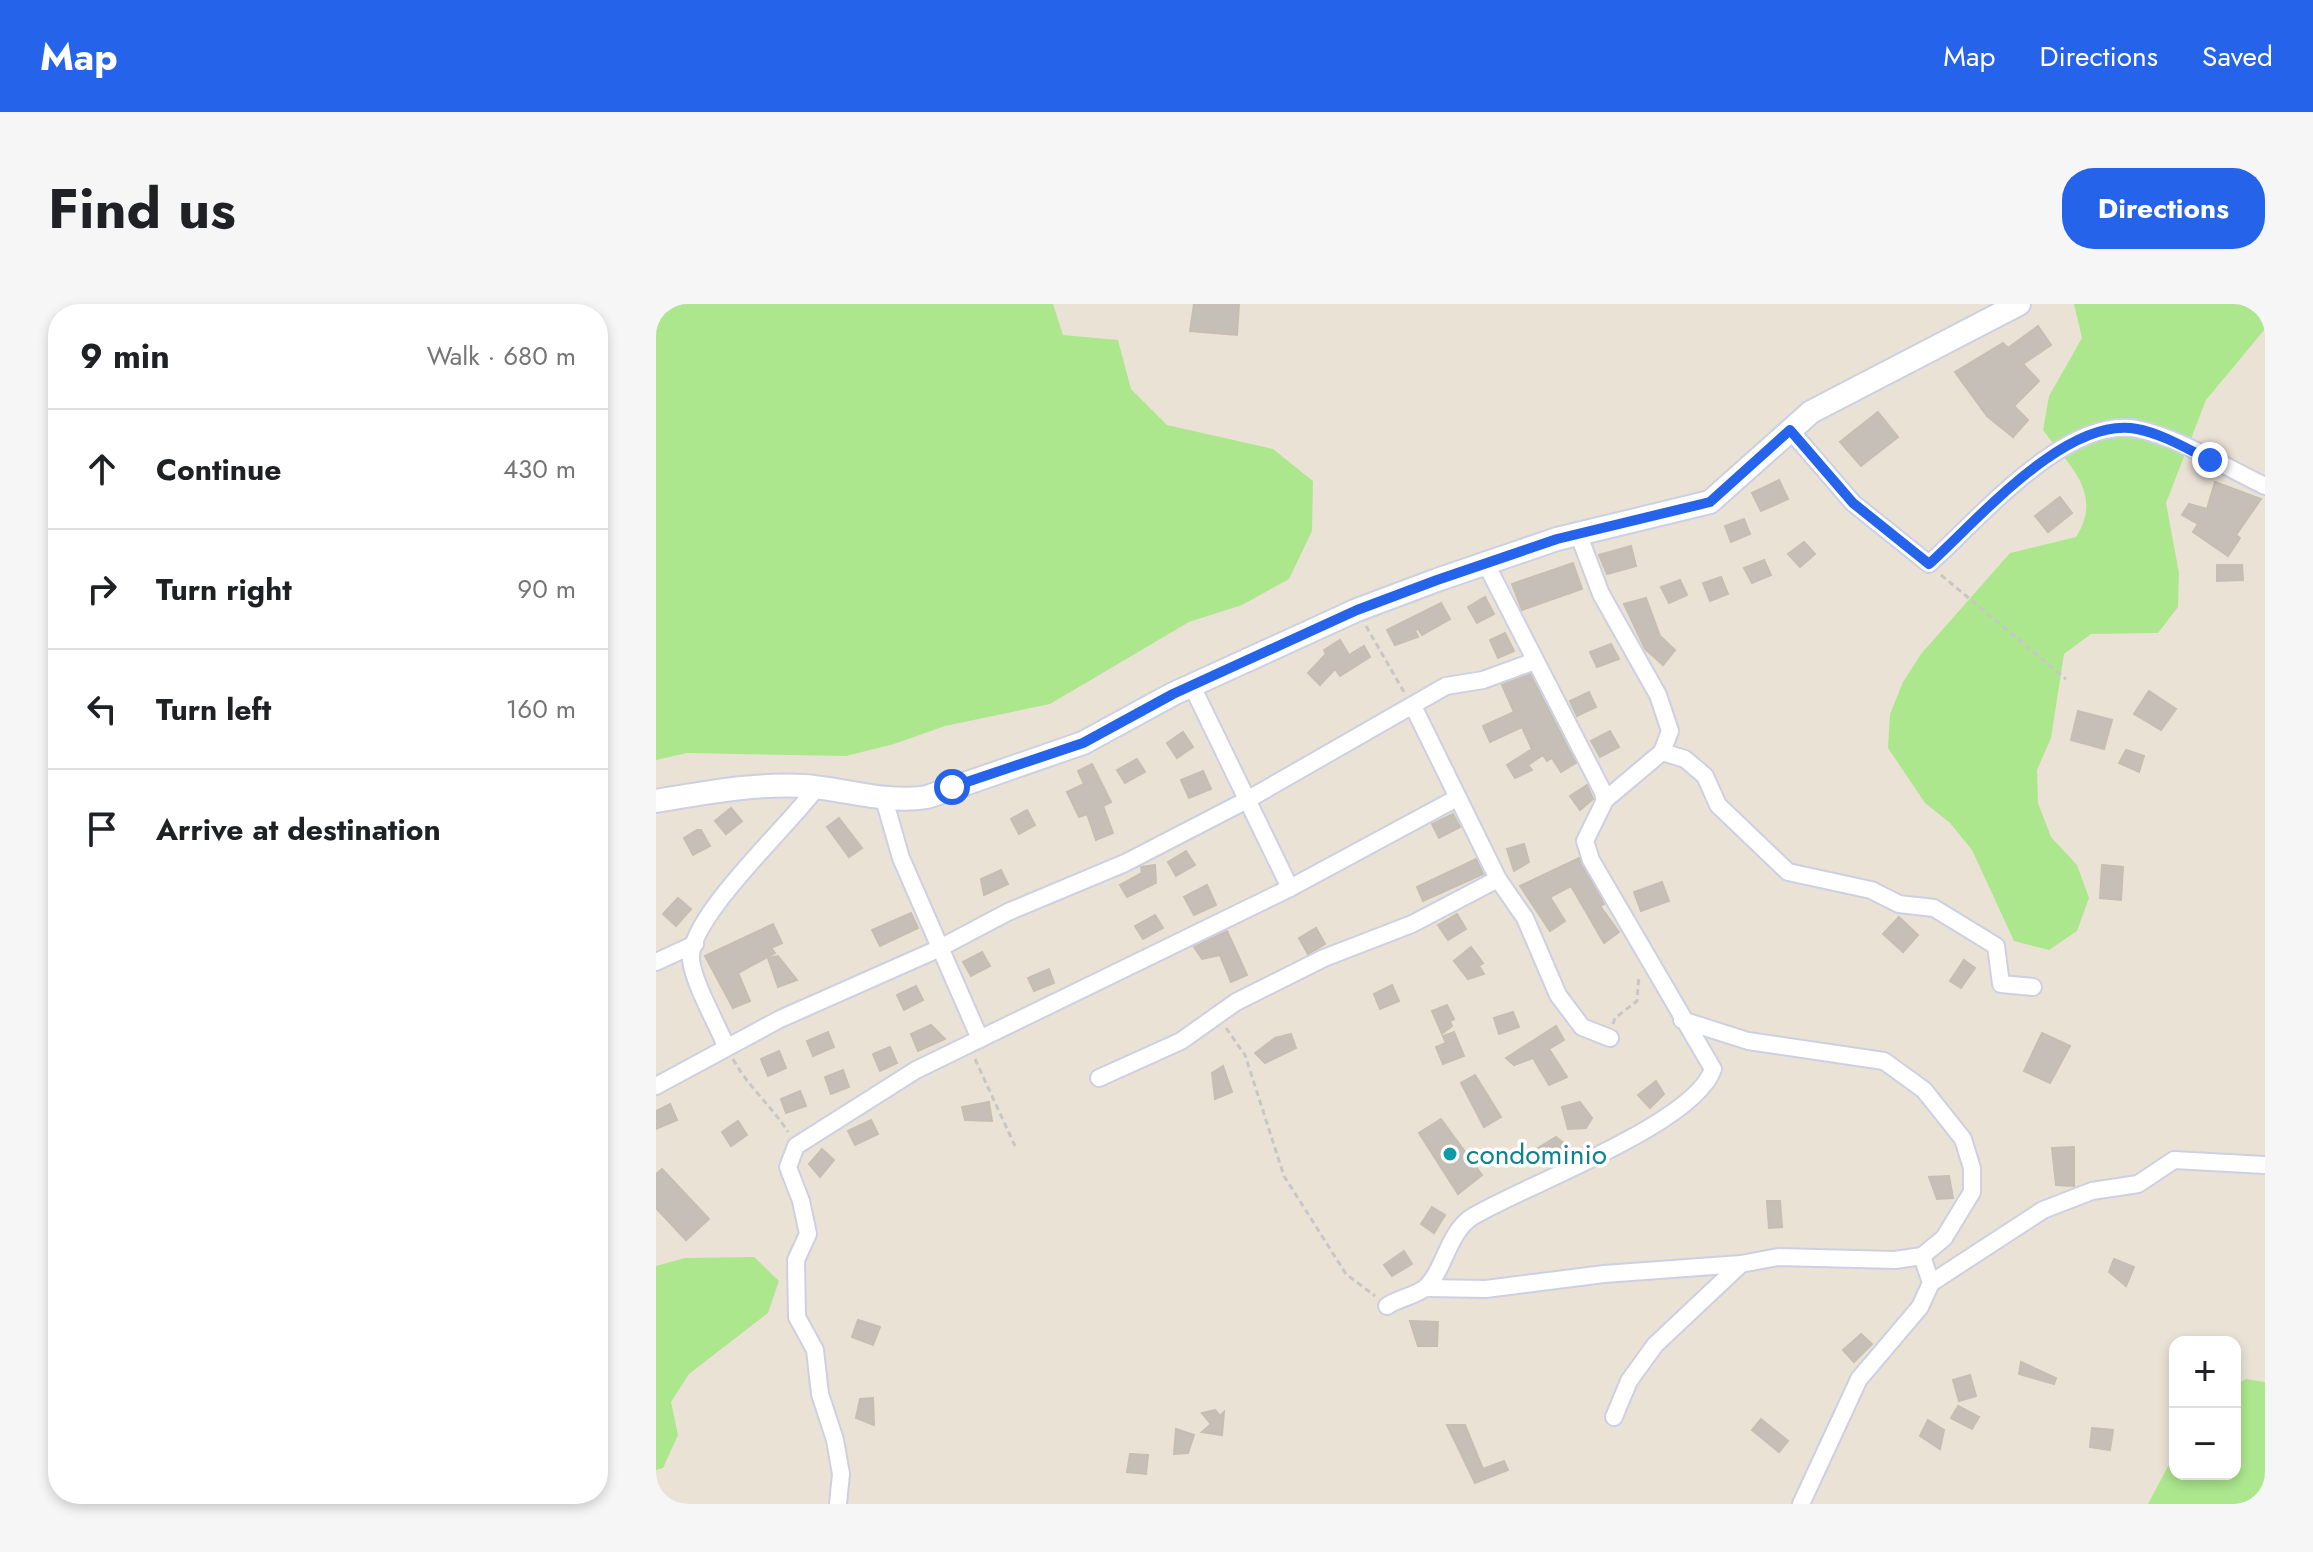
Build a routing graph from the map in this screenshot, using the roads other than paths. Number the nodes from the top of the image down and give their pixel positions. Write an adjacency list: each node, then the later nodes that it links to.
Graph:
1 (2019, 304): 2 (main road)
2 (1790, 430): 3 (street); 4 (main road)
3 (2265, 486)
4 (1578, 533): 5 (main road); 9 (street)
5 (1485, 562): 6 (street); 7 (main road)
6 (1535, 661): 8 (street); 14 (street)
7 (1192, 686): 12 (main road); 13 (street)
8 (1413, 706): 11 (street); 13 (street)
9 (1662, 752): 14 (street); 21 (street)
10 (817, 787): 12 (main road); 15 (main road); 18 (street)
11 (1457, 798): 16 (street); 17 (street)
12 (884, 799): 19 (street)
13 (1247, 800): 17 (street); 19 (street)
14 (1605, 800): 22 (street)
15 (656, 801)
16 (1498, 879): 23 (street); 26 (street)
17 (1290, 888): 24 (street)
18 (695, 944): 20 (street); 25 (street)
19 (938, 949): 24 (street); 25 (street)
20 (656, 962)
21 (2033, 987)
22 (1682, 1020): 29 (street); 32 (street)
23 (1610, 1038)
24 (974, 1042): 35 (street)
25 (726, 1046): 27 (street)
26 (1099, 1078)
27 (656, 1086)
28 (2265, 1165): 31 (street)
29 (1922, 1256): 30 (street); 31 (street)
30 (1741, 1264): 32 (street); 34 (street)
31 (1931, 1283): 36 (street)
32 (1426, 1288): 33 (street)
33 (1387, 1306)
34 (1614, 1417)
35 (838, 1504)
36 (1801, 1504)

